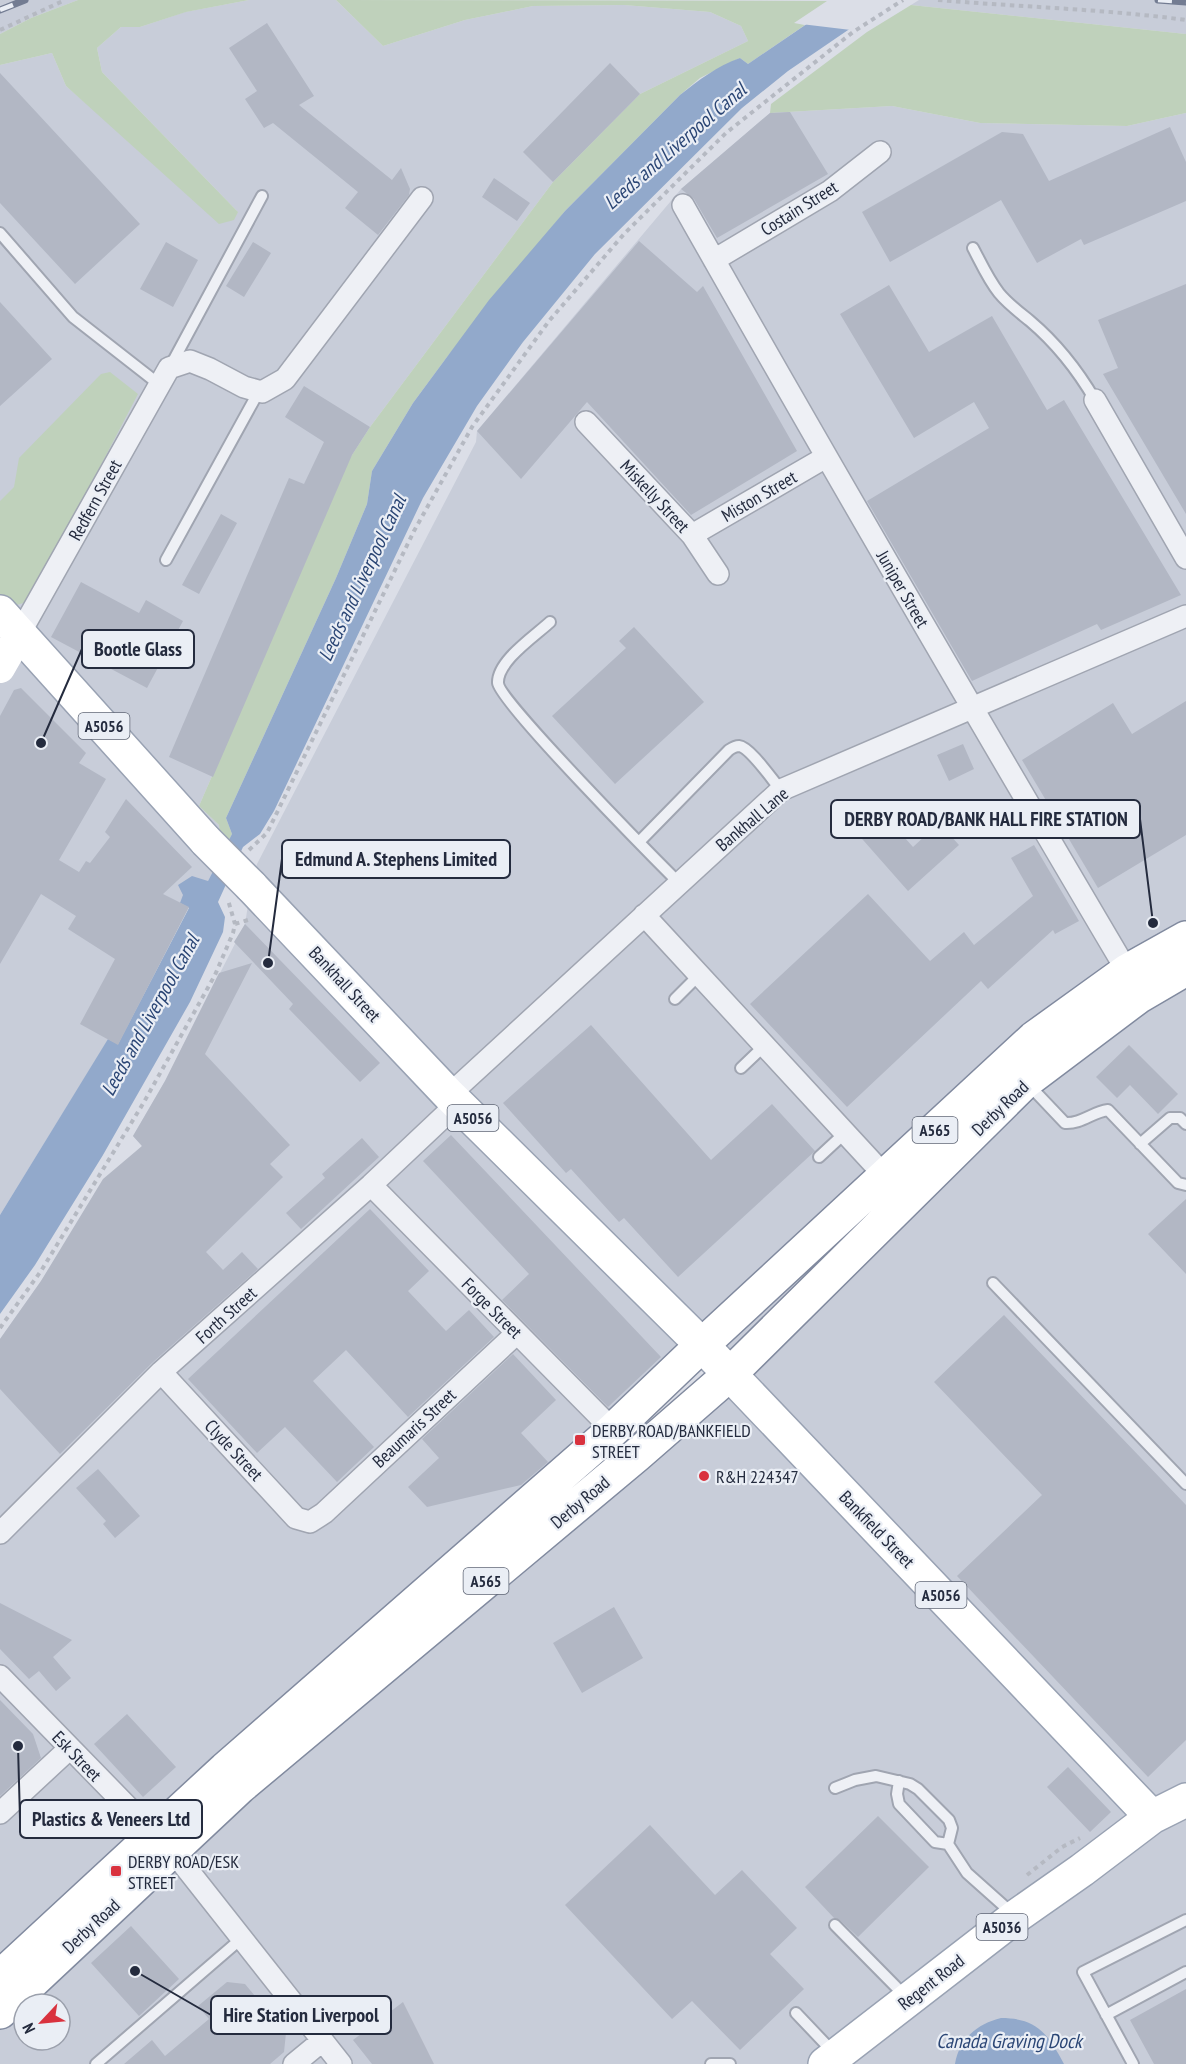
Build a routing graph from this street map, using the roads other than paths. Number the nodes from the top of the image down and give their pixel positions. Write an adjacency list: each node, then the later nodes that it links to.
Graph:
1 (880, 152): 7 (street, Costain Street)
2 (262, 196): 8 (lane)
3 (422, 198): 9 (street)
4 (683, 205): 7 (street, Juniper Street)
5 (0, 233): 8 (lane)
6 (973, 248): 10 (lane)
7 (714, 260): 12 (street, Juniper Street)
8 (165, 377): 9 (street); 18 (street, Redfern Street)
9 (259, 391): 15 (lane)
10 (1095, 400): 14 (street)
11 (586, 422): 13 (street, Miskelly Street)
12 (826, 457): 13 (street, Miston Street); 21 (street, Juniper Street)
13 (692, 535): 16 (street, Miskelly Street)
14 (1186, 558)
15 (166, 560)
16 (717, 574)
17 (1186, 616): 21 (street, Bankhall Lane)
18 (10, 622): 20 (main road); 36 (main road, Bankhall Street / A5056, bridge)
19 (550, 622): 25 (lane)
20 (0, 668)
21 (971, 708): 22 (street, Bankhall Lane); 23 (street, Juniper Street)
22 (781, 790): 25 (lane); 26 (street, Bankhall Lane)
23 (1030, 807): 24 (lane); 30 (street, Juniper Street)
24 (1003, 820)
25 (639, 842): 26 (lane)
26 (679, 883): 27 (street, Bankhall Lane)
27 (644, 915): 31 (street); 36 (street, Bankhall Lane)
28 (1186, 938): 30 (main road, Derby Road / A565)
29 (1186, 969): 35 (main road, Derby Road / A565)
30 (1128, 971): 41 (main road, Derby Road / A565)
31 (699, 975): 32 (lane); 33 (street)
32 (675, 999)
33 (764, 1046): 34 (lane); 38 (street)
34 (741, 1068)
35 (1025, 1082): 39 (lane); 44 (main road, Derby Road / A565)
36 (454, 1099): 42 (street, Forth Street); 47 (main road, Bankhall Street / A5056)
37 (1186, 1124): 39 (lane)
38 (846, 1132): 40 (lane); 41 (street)
39 (1140, 1144): 43 (lane)
40 (819, 1158)
41 (885, 1176): 47 (main road, Derby Road / A565)
42 (371, 1185): 46 (street, Forge Street); 48 (street, Forth Street)
43 (1186, 1185)
44 (878, 1227): 47 (main road); 49 (main road, Derby Road / A565)
45 (993, 1283): 51 (lane)
46 (517, 1333): 50 (street, Forge Street); 53 (street, Beaumaris Street)
47 (702, 1345): 49 (main road, Bankfield Street / A5056); 50 (main road, Derby Road / A565)
48 (161, 1372): 53 (street, Clyde Street); 54 (street, Forth Street)
49 (729, 1374): 52 (main road); 61 (main road, Bankfield Street / A5056); 62 (main road, Derby Road / A565)
50 (614, 1430): 52 (main road, Derby Road / A565)
51 (1186, 1484)
52 (550, 1485): 62 (main road, Derby Road / A565)
53 (310, 1522)
54 (0, 1533)
55 (0, 1676): 56 (street, Esk Street)
56 (69, 1749): 60 (street); 62 (street, Esk Street)
57 (899, 1781): 58 (lane); 63 (lane); 63 (lane)
58 (835, 1788)
59 (1186, 1800): 61 (main road, Regent Road / A5036)
60 (0, 1813)
61 (1152, 1817): 64 (main road, Regent Road / A5036)
62 (163, 1842): 67 (street, Esk Street); 69 (main road, Derby Road / A565); 71 (main road, Derby Road / A565)
63 (948, 1844): 64 (lane)
64 (1015, 1917): 70 (main road, Regent Road / A5036)
65 (1186, 1920): 73 (lane)
66 (835, 1925): 70 (lane)
67 (242, 1938): 74 (street, Esk Street); 76 (lane)
68 (1186, 1972): 73 (lane)
69 (0, 1977)
70 (910, 2000): 75 (main road, Regent Road / A5036)
71 (0, 2012)
72 (796, 2013): 75 (lane)
73 (1106, 2015): 81 (lane)
74 (322, 2041): 77 (street); 78 (street, Esk Street)
75 (831, 2060)
76 (96, 2064)
77 (294, 2064)
78 (341, 2064)
79 (711, 2064): 80 (lane)
80 (730, 2064)
81 (1133, 2064)

